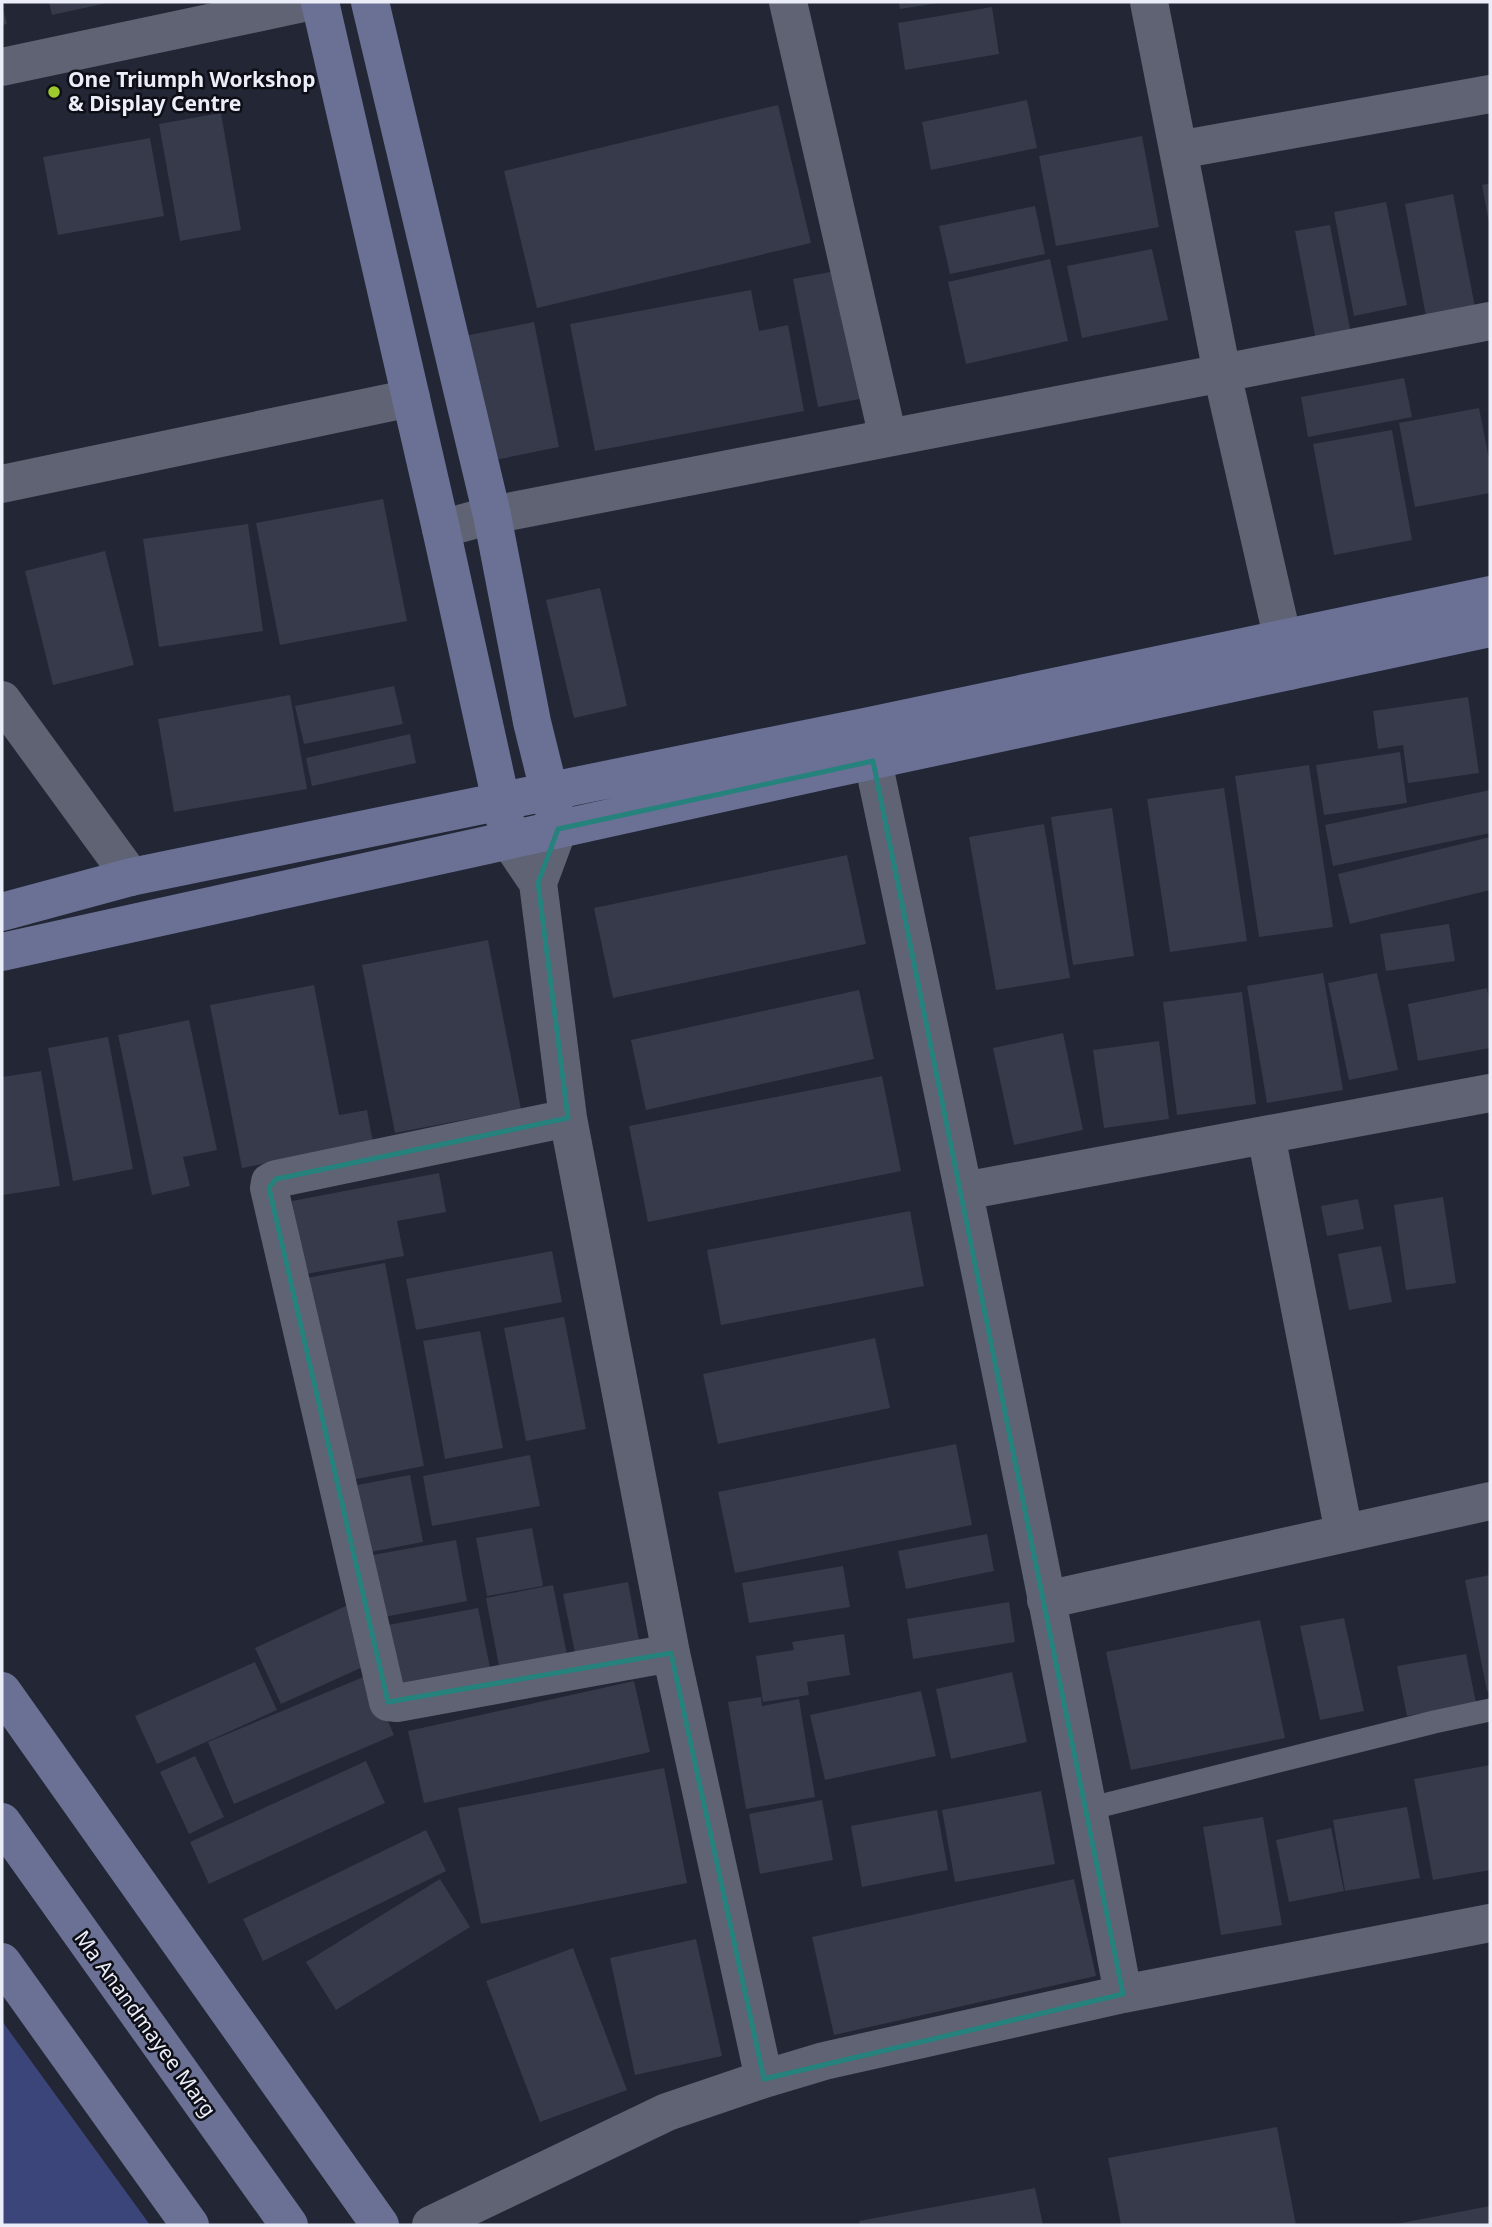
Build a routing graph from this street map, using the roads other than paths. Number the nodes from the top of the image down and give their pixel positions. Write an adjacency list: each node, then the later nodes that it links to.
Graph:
1 (308, 2): 6 (street)
2 (320, 2): 11 (street)
3 (370, 2): 14 (street)
4 (788, 2): 12 (street)
5 (1149, 2): 8 (street)
6 (2, 67)
7 (1490, 94): 8 (street)
8 (1178, 150): 10 (street)
9 (1490, 321): 10 (street)
10 (1222, 373): 12 (street); 18 (street)
11 (411, 398): 13 (street); 15 (street)
12 (888, 438): 14 (street)
13 (2, 484)
14 (492, 515): 15 (street); 21 (street)
15 (441, 529): 22 (street)
16 (1490, 595): 18 (street)
17 (1490, 628): 18 (street)
18 (1286, 655): 20 (street); 21 (street)
19 (2, 700): 25 (street)
20 (873, 761): 23 (street); 32 (street)
21 (549, 790): 22 (street); 23 (street)
22 (500, 800): 24 (street); 25 (street)
23 (558, 830): 24 (street); 26 (street)
24 (509, 840): 26 (street); 28 (street)
25 (131, 877): 27 (street)
26 (538, 883): 30 (street)
27 (2, 912)
28 (2, 952)
29 (1490, 1093): 31 (street)
30 (568, 1118): 36 (street); 36 (street)
31 (1266, 1135): 32 (street); 34 (street)
32 (964, 1191): 35 (street)
33 (1490, 1501): 34 (street)
34 (1344, 1533): 35 (street)
35 (1046, 1600): 39 (street)
36 (671, 1653): 44 (street)
37 (2, 1691): 47 (street)
38 (1490, 1710): 39 (lane)
39 (1088, 1809): 43 (street)
40 (2, 1822): 46 (street, Ma Anandmayee Marg)
41 (1490, 1923): 43 (street)
42 (2, 1962): 45 (street)
43 (1123, 1994): 44 (street)
44 (764, 2079): 48 (street)
45 (190, 2225)
46 (289, 2225)
47 (380, 2225)
48 (431, 2225)

